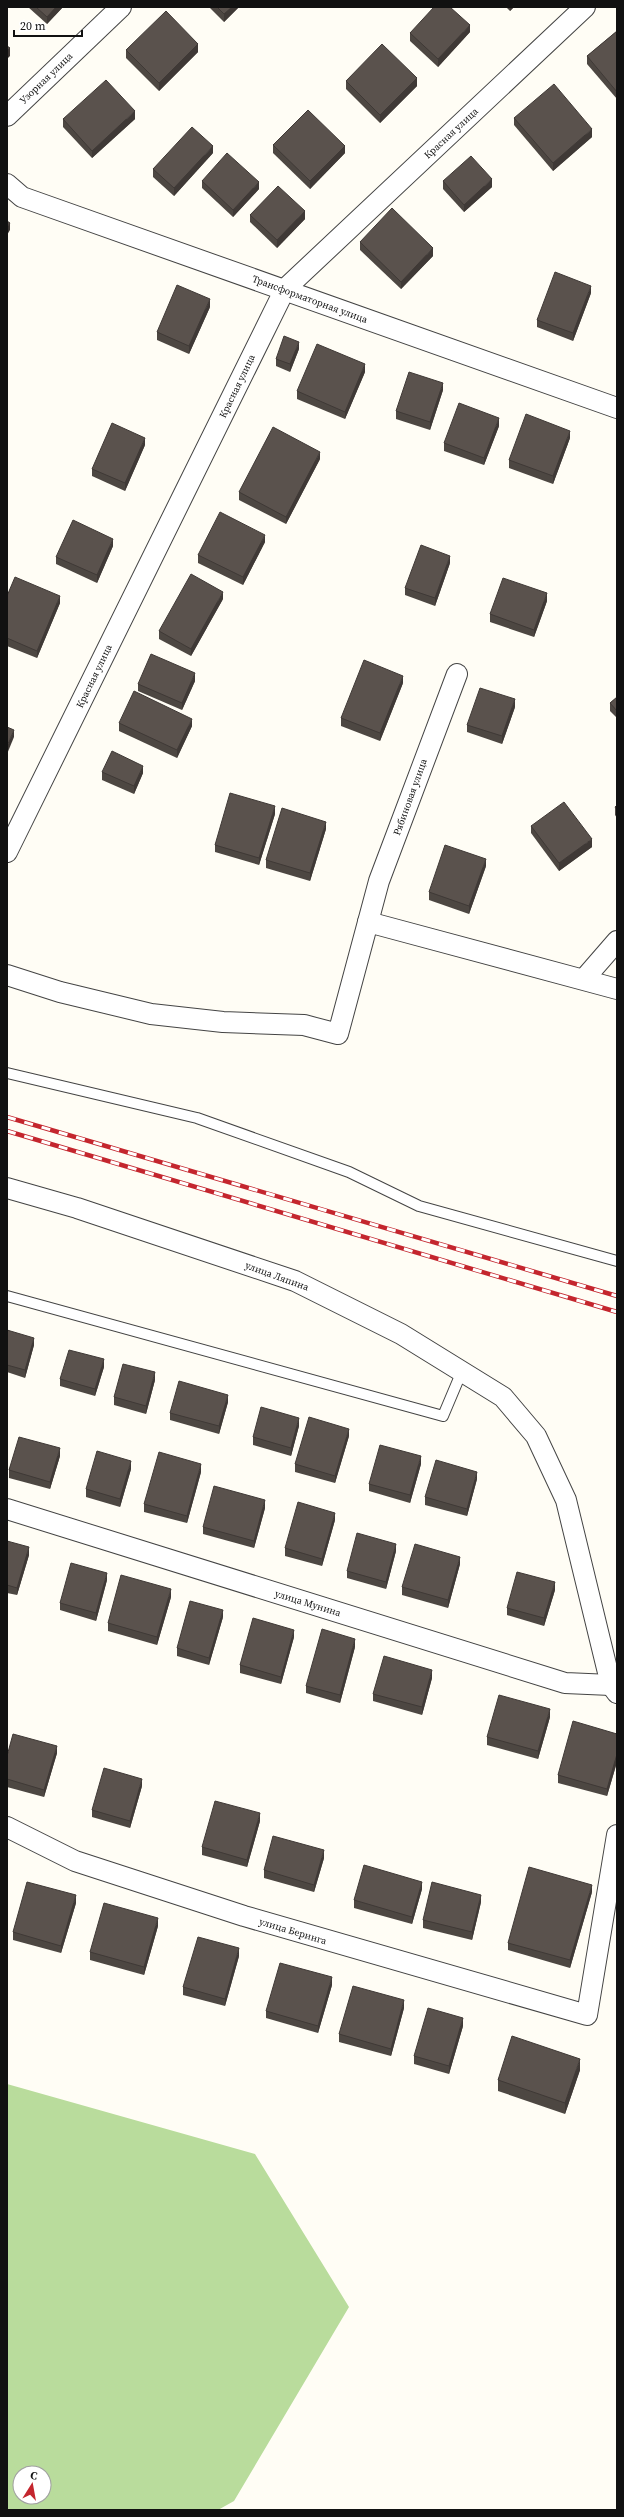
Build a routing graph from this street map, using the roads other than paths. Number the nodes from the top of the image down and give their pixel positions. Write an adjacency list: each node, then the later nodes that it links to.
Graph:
1 (120, 7): 3 (street, Узорная улица)
2 (585, 7): 5 (street, Красная улица)
3 (7, 116)
4 (7, 184): 5 (street, Трансформаторная улица)
5 (285, 289): 6 (street, Трансформаторная улица); 8 (street, Красная улица)
6 (617, 408)
7 (457, 674): 9 (street, Рябиновая улица)
8 (7, 852)
9 (368, 922): 11 (street, Рябиновая улица); 12 (street)
10 (617, 941): 12 (street)
11 (7, 975)
12 (584, 979): 13 (street)
13 (617, 989)
14 (7, 1073): 16 (lane)
15 (7, 1188): 18 (street, улица Ляпина)
16 (617, 1261)
17 (7, 1296): 18 (lane)
18 (462, 1371): 20 (street, улица Ляпина)
19 (7, 1509): 20 (street, улица Мунина)
20 (614, 1689)
21 (7, 1828): 22 (street, улица Беринга)
22 (617, 1835)

